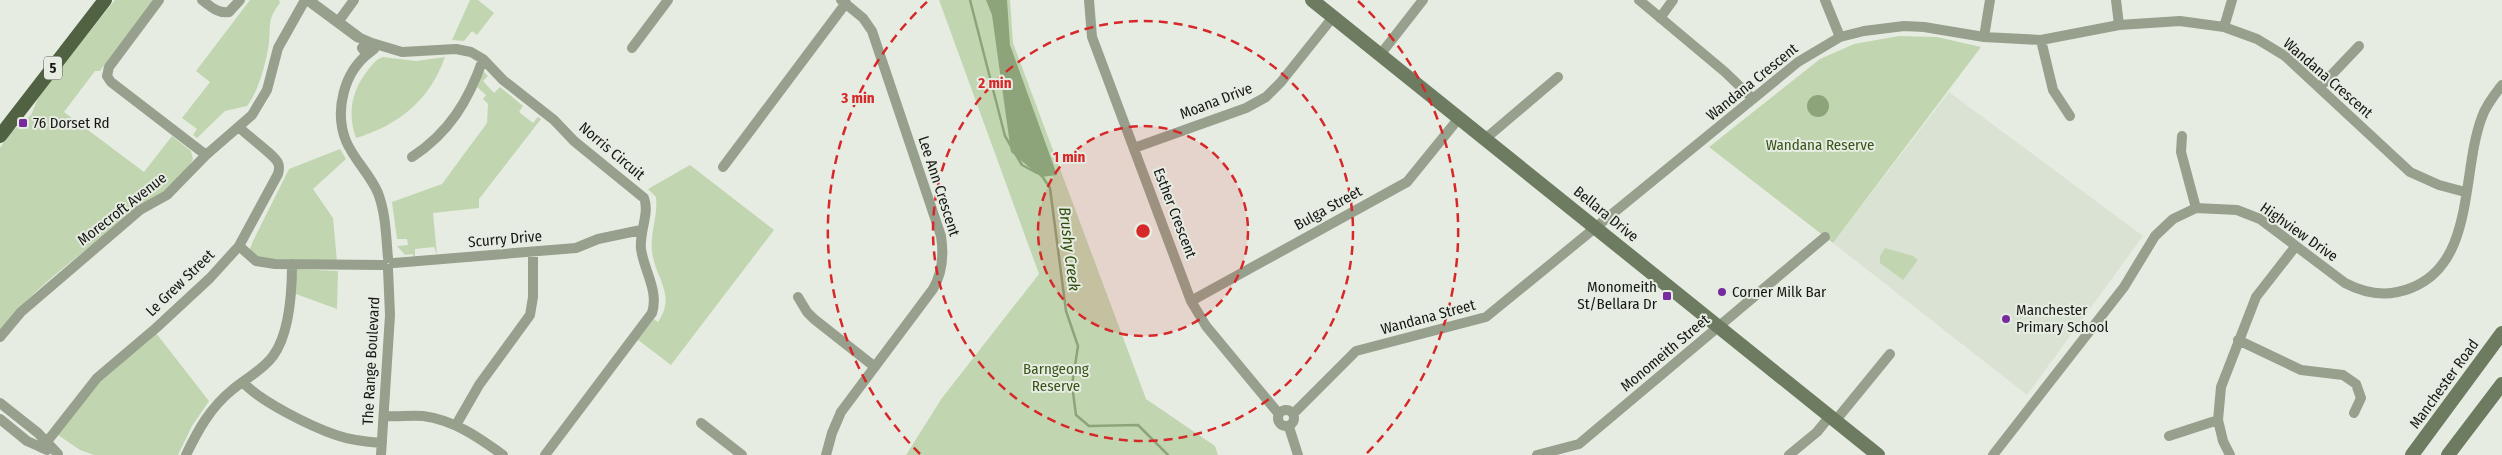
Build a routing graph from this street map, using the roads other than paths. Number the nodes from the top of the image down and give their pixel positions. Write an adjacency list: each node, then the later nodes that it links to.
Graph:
1 (105, 0): 38 (main road, 5)
2 (159, 0): 42 (street)
3 (202, 0): 4 (street)
4 (240, 0)
5 (354, 0): 20 (street)
6 (668, 0): 28 (street)
7 (1089, 0): 41 (street, Esther Crescent)
8 (1312, 0): 18 (main road, Bellara Drive)
9 (1423, 0): 29 (street)
10 (1639, 0): 19 (street)
11 (1673, 0): 19 (street)
12 (1825, 0): 23 (street)
13 (1990, 0): 24 (street)
14 (2116, 0): 21 (street)
15 (2232, 0): 22 (street)
16 (308, 1): 20 (street); 37 (street, Morecroft Avenue)
17 (843, 2): 44 (street); 62 (street, Lee Ann Crescent)
18 (1333, 17): 29 (main road, Bellara Drive); 41 (street, Moana Drive)
19 (1660, 18): 34 (street)
20 (338, 22): 27 (street)
21 (2119, 25): 22 (street, Wandana Crescent); 25 (street, Wandana Crescent)
22 (2224, 27): 33 (street, Wandana Crescent)
23 (1840, 37): 24 (street, Wandana Crescent); 34 (street, Wandana Crescent)
24 (1984, 37): 25 (street, Wandana Crescent)
25 (2041, 40): 35 (street)
26 (2359, 46): 33 (street)
27 (366, 48): 30 (street, Norris Circuit); 54 (street, The Range Boulevard)
28 (632, 48)
29 (1380, 54): 36 (main road, Bellara Drive)
30 (483, 59): 43 (street); 48 (street, Norris Circuit)
31 (1558, 77): 40 (street)
32 (2502, 84): 45 (street, Highview Drive)
33 (2320, 87): 45 (street, Wandana Crescent)
34 (1753, 99): 47 (street, Wandana Crescent)
35 (2070, 116)
36 (1459, 118): 40 (main road, Bellara Drive); 56 (street, Bulga Street)
37 (239, 127): 42 (street, Morecroft Avenue); 50 (street, Le Grew Street)
38 (0, 136)
39 (2182, 136): 46 (street)
40 (1485, 139): 47 (main road, Bellara Drive)
41 (1134, 148): 56 (street, Esther Crescent)
42 (206, 155): 59 (street, Morecroft Avenue)
43 (412, 157)
44 (723, 167)
45 (2465, 192): 51 (street, Highview Drive)
46 (2196, 208): 51 (street, Highview Drive); 90 (street, Highview Drive)
47 (1596, 227): 57 (main road, Bellara Drive); 69 (street, Wandana Street)
48 (641, 233): 52 (street, Scurry Drive); 83 (street, Norris Circuit)
49 (1825, 237): 57 (street, Monomeith Street)
50 (239, 246): 53 (street, Scurry Drive); 78 (street, Le Grew Street)
51 (2295, 247): 60 (street)
52 (530, 252): 54 (street, Scurry Drive); 74 (street)
53 (292, 264): 54 (street, Scurry Drive); 63 (street)
54 (388, 264): 67 (street, The Range Boulevard)
55 (798, 297): 62 (street)
56 (1191, 301): 68 (street, Esther Crescent)
57 (1720, 327): 70 (main road, Bellara Drive); 87 (street, Monomeith Street)
58 (2502, 333): 92 (main road, Manchester Road)
59 (0, 337)
60 (2238, 340): 66 (street); 72 (street)
61 (1890, 354): 70 (street)
62 (875, 367): 85 (street, Lee Ann Crescent)
63 (243, 382): 77 (street); 80 (street)
64 (2502, 384): 93 (main road)
65 (0, 403): 78 (street)
66 (2354, 413)
67 (384, 414): 74 (street); 77 (street, The Range Boulevard)
68 (1279, 414): 69 (street); 75 (street)
69 (1293, 414): 75 (street)
70 (1833, 418): 88 (street); 89 (main road, Bellara Drive)
71 (0, 419): 78 (street)
72 (2218, 420): 76 (street); 91 (street)
73 (701, 423): 84 (street)
74 (459, 426): 82 (street)
75 (1289, 426): 86 (street)
76 (2169, 436)
77 (382, 440): 81 (street, The Range Boulevard)
78 (44, 445): 79 (street)
79 (59, 455)
80 (186, 455)
81 (381, 455)
82 (503, 455)
83 (545, 455)
84 (742, 455)
85 (826, 455)
86 (1298, 455)
87 (1537, 455)
88 (1789, 455)
89 (1878, 455)
90 (1993, 455)
91 (2230, 455)
92 (2412, 455)
93 (2448, 455)

